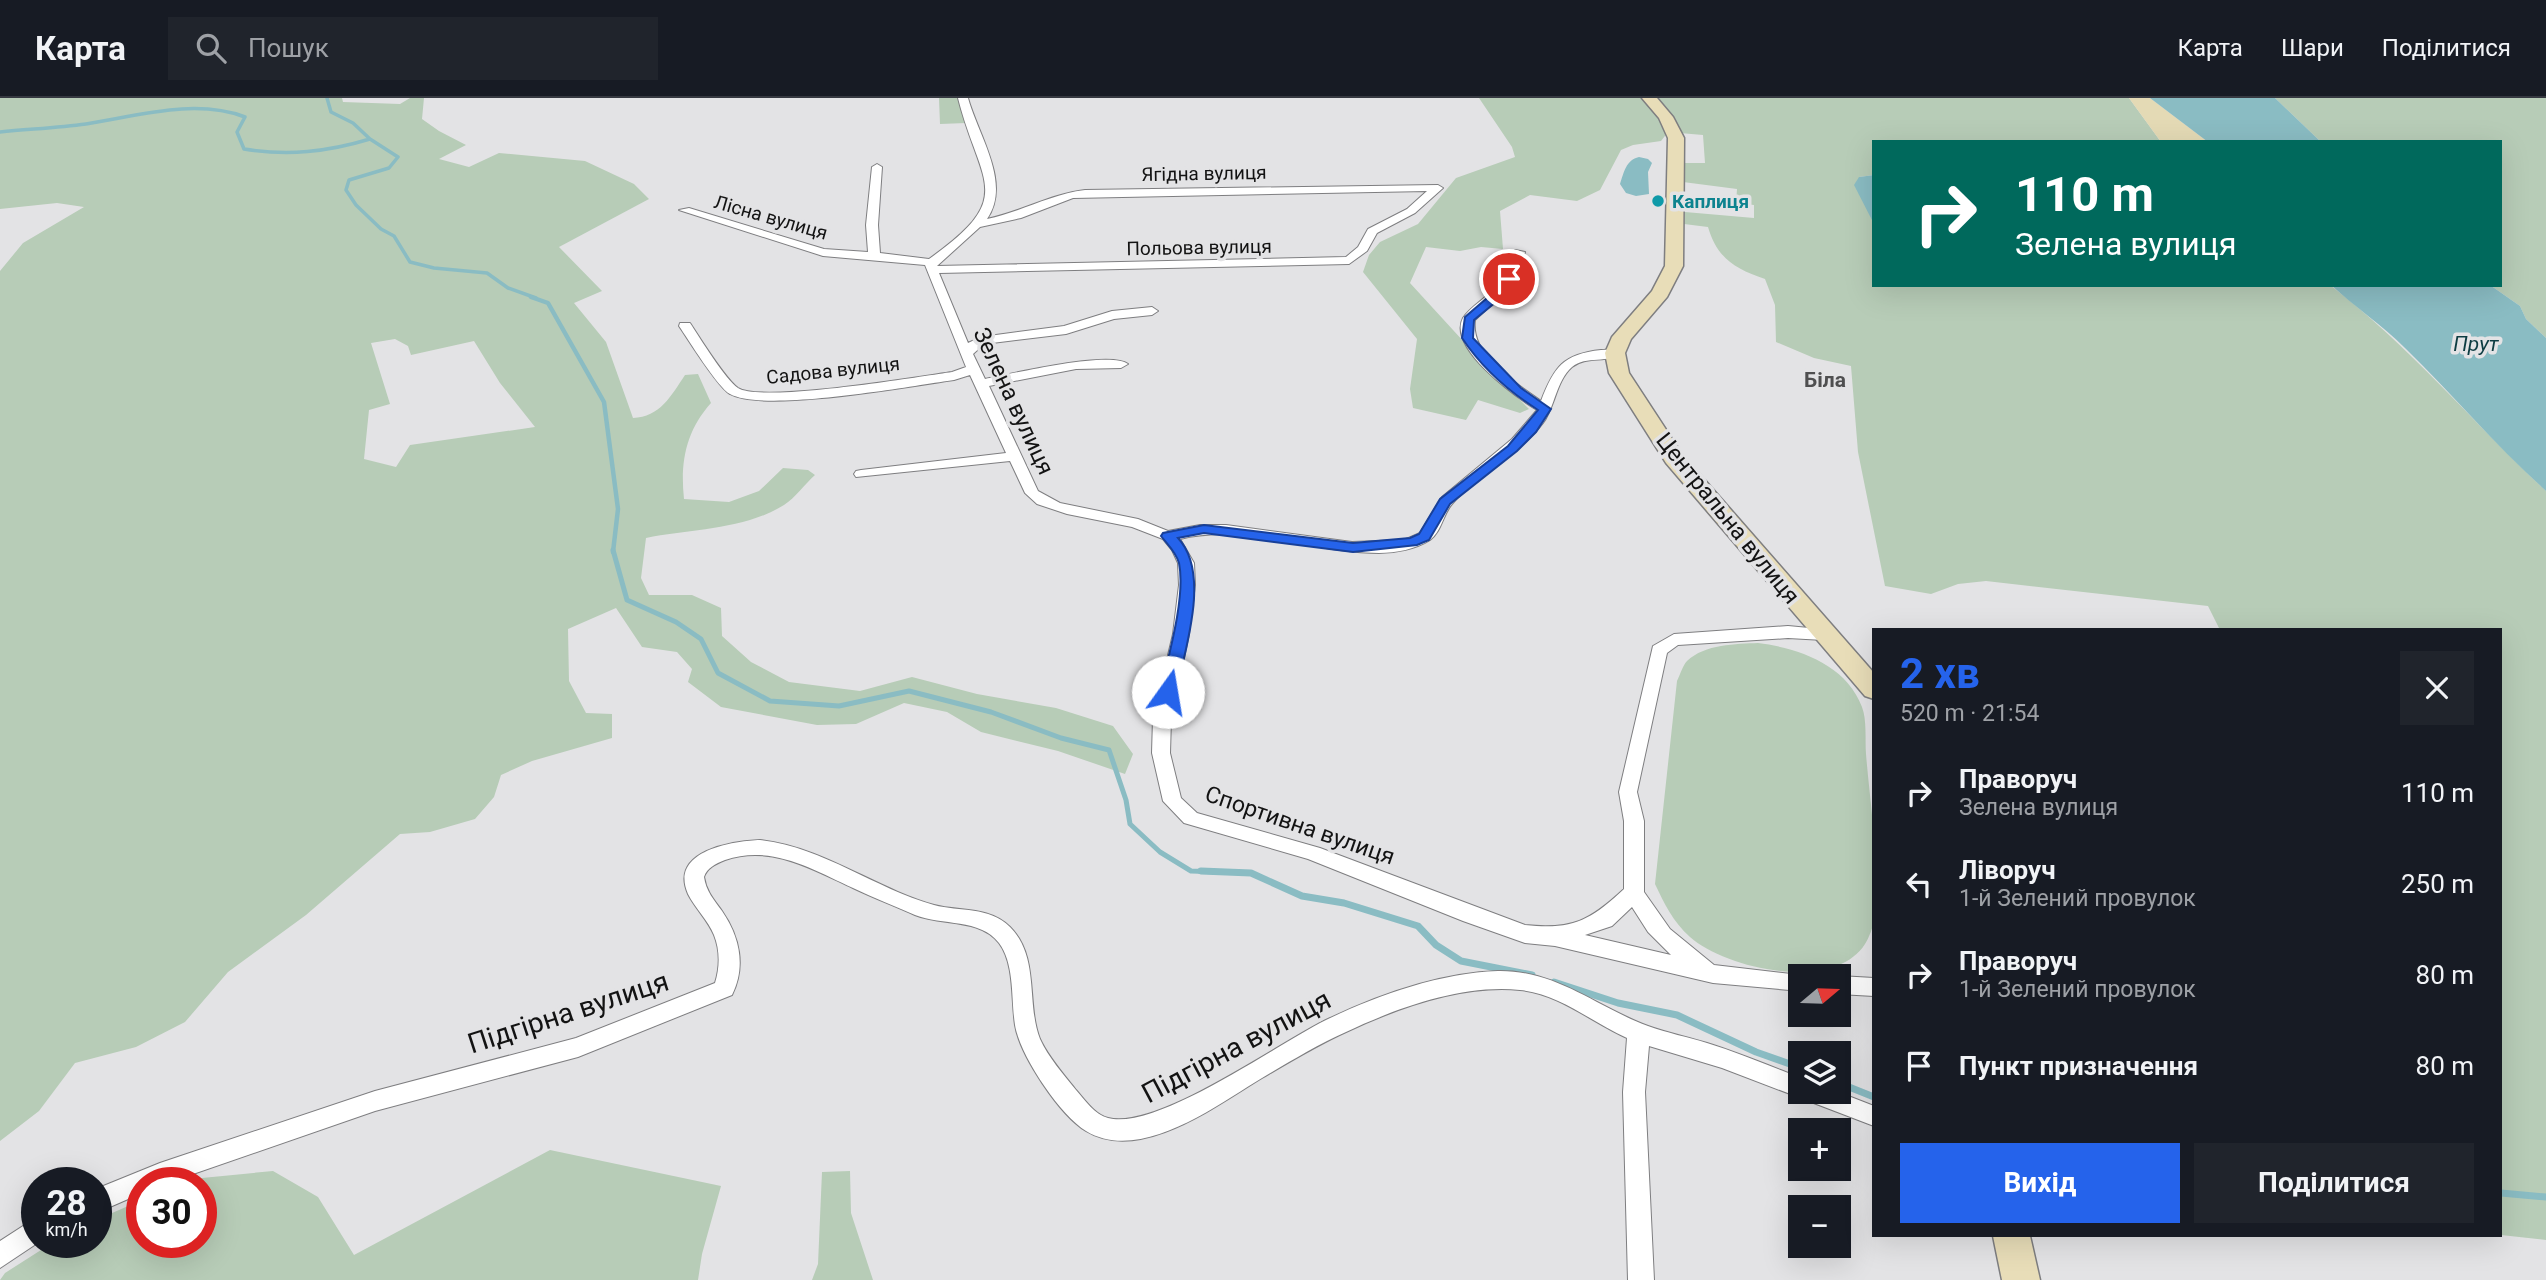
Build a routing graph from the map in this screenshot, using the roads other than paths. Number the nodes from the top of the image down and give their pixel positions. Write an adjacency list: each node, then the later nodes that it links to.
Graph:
1 (963, 98): 6 (street)
2 (1649, 98): 13 (main road)
3 (877, 167): 8 (street)
4 (1438, 188): 6 (street, Ягідна вулиця); 9 (street, Польова вулиця)
5 (685, 210): 8 (street, Лісна вулиця)
6 (976, 225): 9 (street)
7 (1519, 252): 17 (street)
8 (874, 256): 9 (street, Лісна вулиця)
9 (931, 267): 12 (street, Зелена вулиця)
10 (1152, 312): 12 (street)
11 (685, 326): 15 (street, Садова вулиця)
12 (968, 352): 15 (street, Зелена вулиця)
13 (1615, 353): 17 (street); 21 (main road, Центральна вулиця)
14 (1121, 365): 16 (street)
15 (974, 369): 16 (street, Зелена вулиця)
16 (983, 383): 18 (street, Зелена вулиця)
17 (1545, 409): 20 (street)
18 (1013, 456): 19 (street); 20 (street, Зелена вулиця)
19 (861, 474)
20 (1168, 536): 24 (street, Спортивна вулиця)
21 (1824, 634): 22 (main road, Центральна вулиця); 23 (street)
22 (1872, 688)
23 (1634, 892): 24 (street, Спортивна вулиця); 25 (street)
24 (1555, 937): 25 (street, Спортивна вулиця)
25 (1713, 974): 26 (street, Спортивна вулиця)
26 (1788, 981)
27 (1852, 986): 28 (street)
28 (1872, 987)
29 (1639, 1032): 30 (street, Підгірна вулиця); 33 (street, Підгірна вулиця); 37 (street)
30 (1788, 1083)
31 (1842, 1104): 32 (street)
32 (1872, 1115)
33 (112, 1194)
34 (2012, 1237): 38 (main road)
35 (21, 1241): 36 (street)
36 (0, 1256)
37 (1641, 1280)
38 (2021, 1280)

